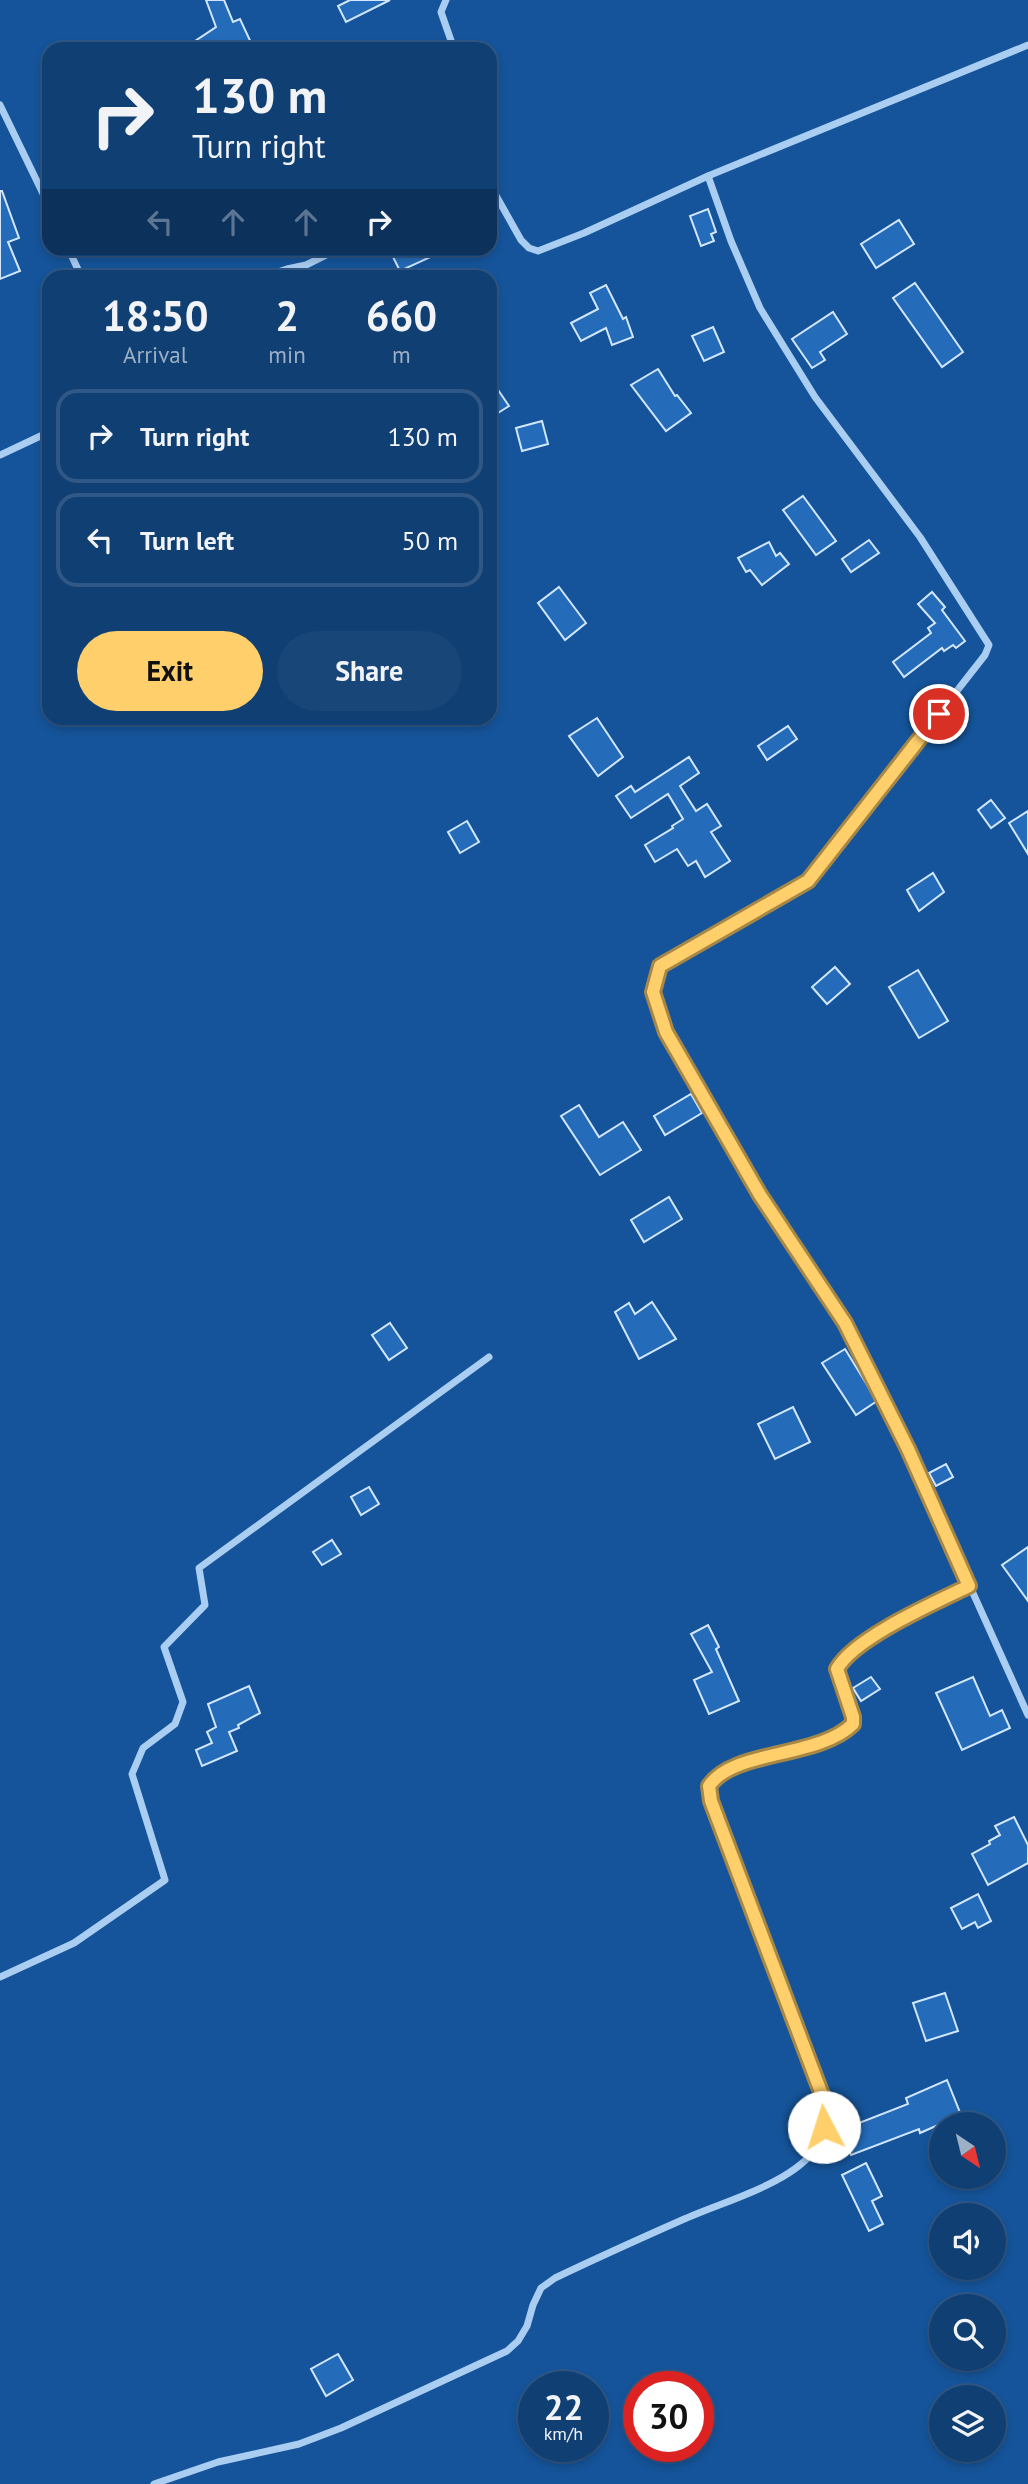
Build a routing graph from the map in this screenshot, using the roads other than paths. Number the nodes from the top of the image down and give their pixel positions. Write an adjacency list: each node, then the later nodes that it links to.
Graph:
1 (446, 0): 2 (street)
2 (452, 42)
3 (1028, 45): 5 (street)
4 (0, 105): 6 (street)
5 (708, 176): 7 (street); 13 (street)
6 (42, 192)
7 (497, 197)
8 (324, 256): 9 (street)
9 (287, 270)
10 (42, 435): 11 (street)
11 (0, 455)
12 (489, 1357): 15 (street)
13 (969, 1586): 14 (street); 16 (street)
14 (1028, 1715)
15 (0, 1977)
16 (153, 2484)

